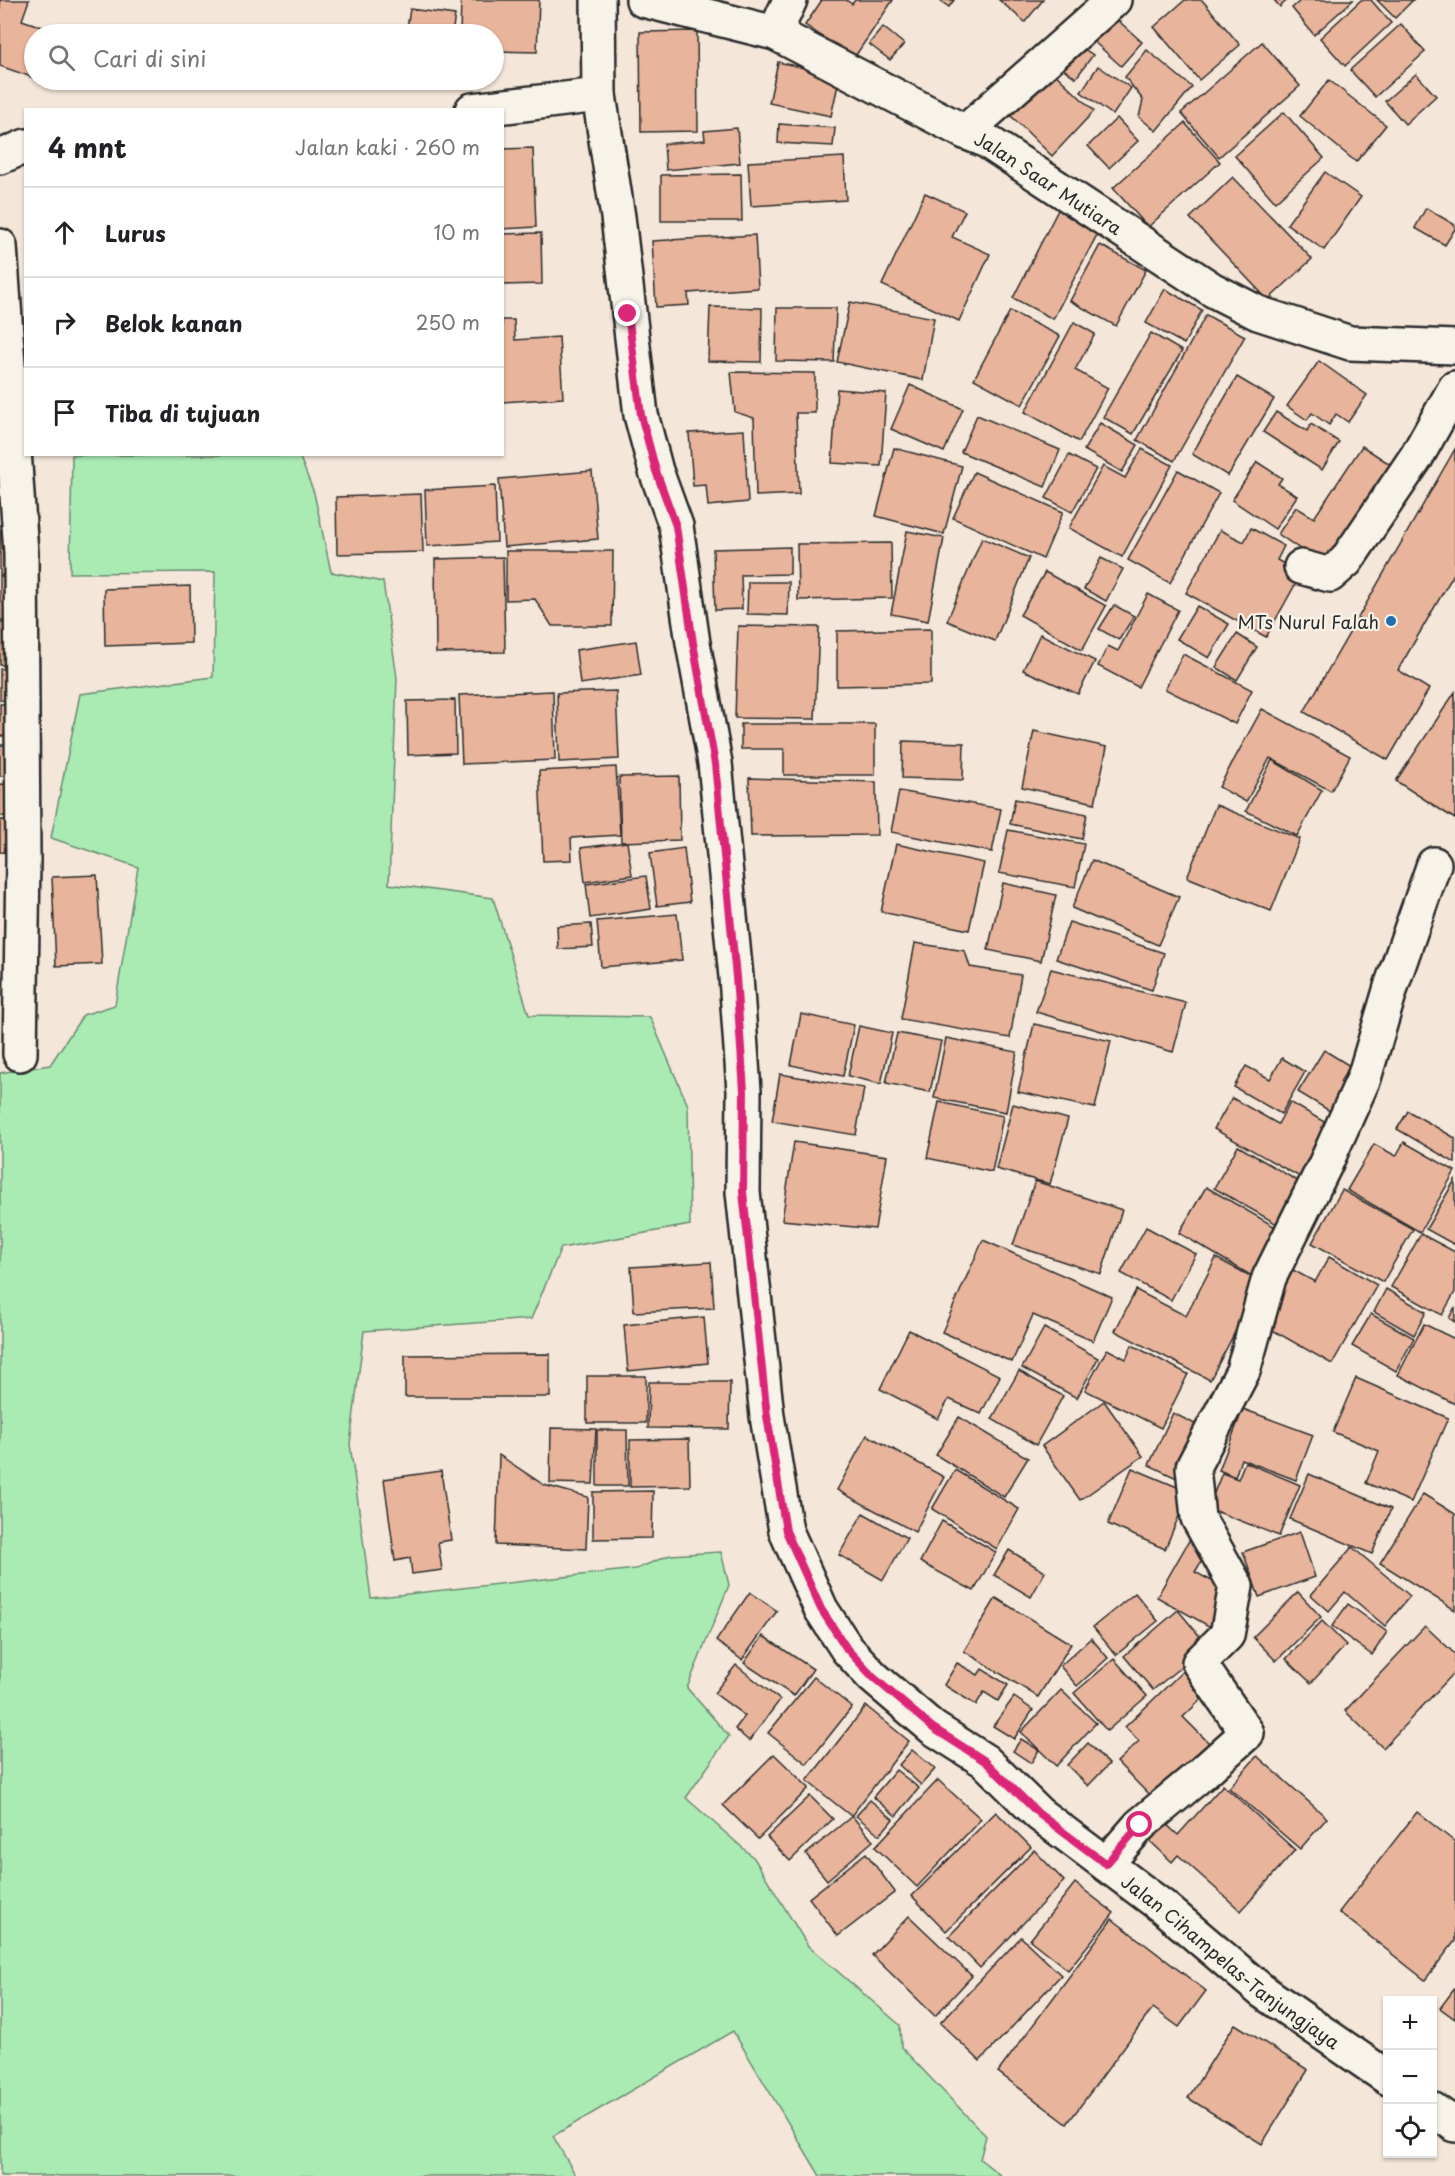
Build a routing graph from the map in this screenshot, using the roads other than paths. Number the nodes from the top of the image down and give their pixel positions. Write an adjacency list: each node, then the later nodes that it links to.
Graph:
1 (598, 0): 6 (street, Jalan Cihampelas-Tanjungjaya)
2 (643, 0): 5 (street, Jalan Saar Mutiara)
3 (790, 0): 5 (street)
4 (1113, 0): 8 (street)
5 (775, 33): 8 (street, Jalan Saar Mutiara)
6 (599, 95): 7 (street); 17 (street, Jalan Cihampelas-Tanjungjaya)
7 (489, 108)
8 (965, 132): 12 (street, Jalan Saar Mutiara)
9 (24, 147): 10 (street)
10 (0, 157)
11 (0, 246): 16 (street)
12 (1455, 347)
13 (1455, 388): 14 (street)
14 (1301, 567)
15 (1434, 864): 17 (street)
16 (20, 1054)
17 (1106, 1864): 18 (street, Jalan Cihampelas-Tanjungjaya)
18 (1383, 2075)
19 (1437, 2112): 20 (street)
20 (1455, 2125)

